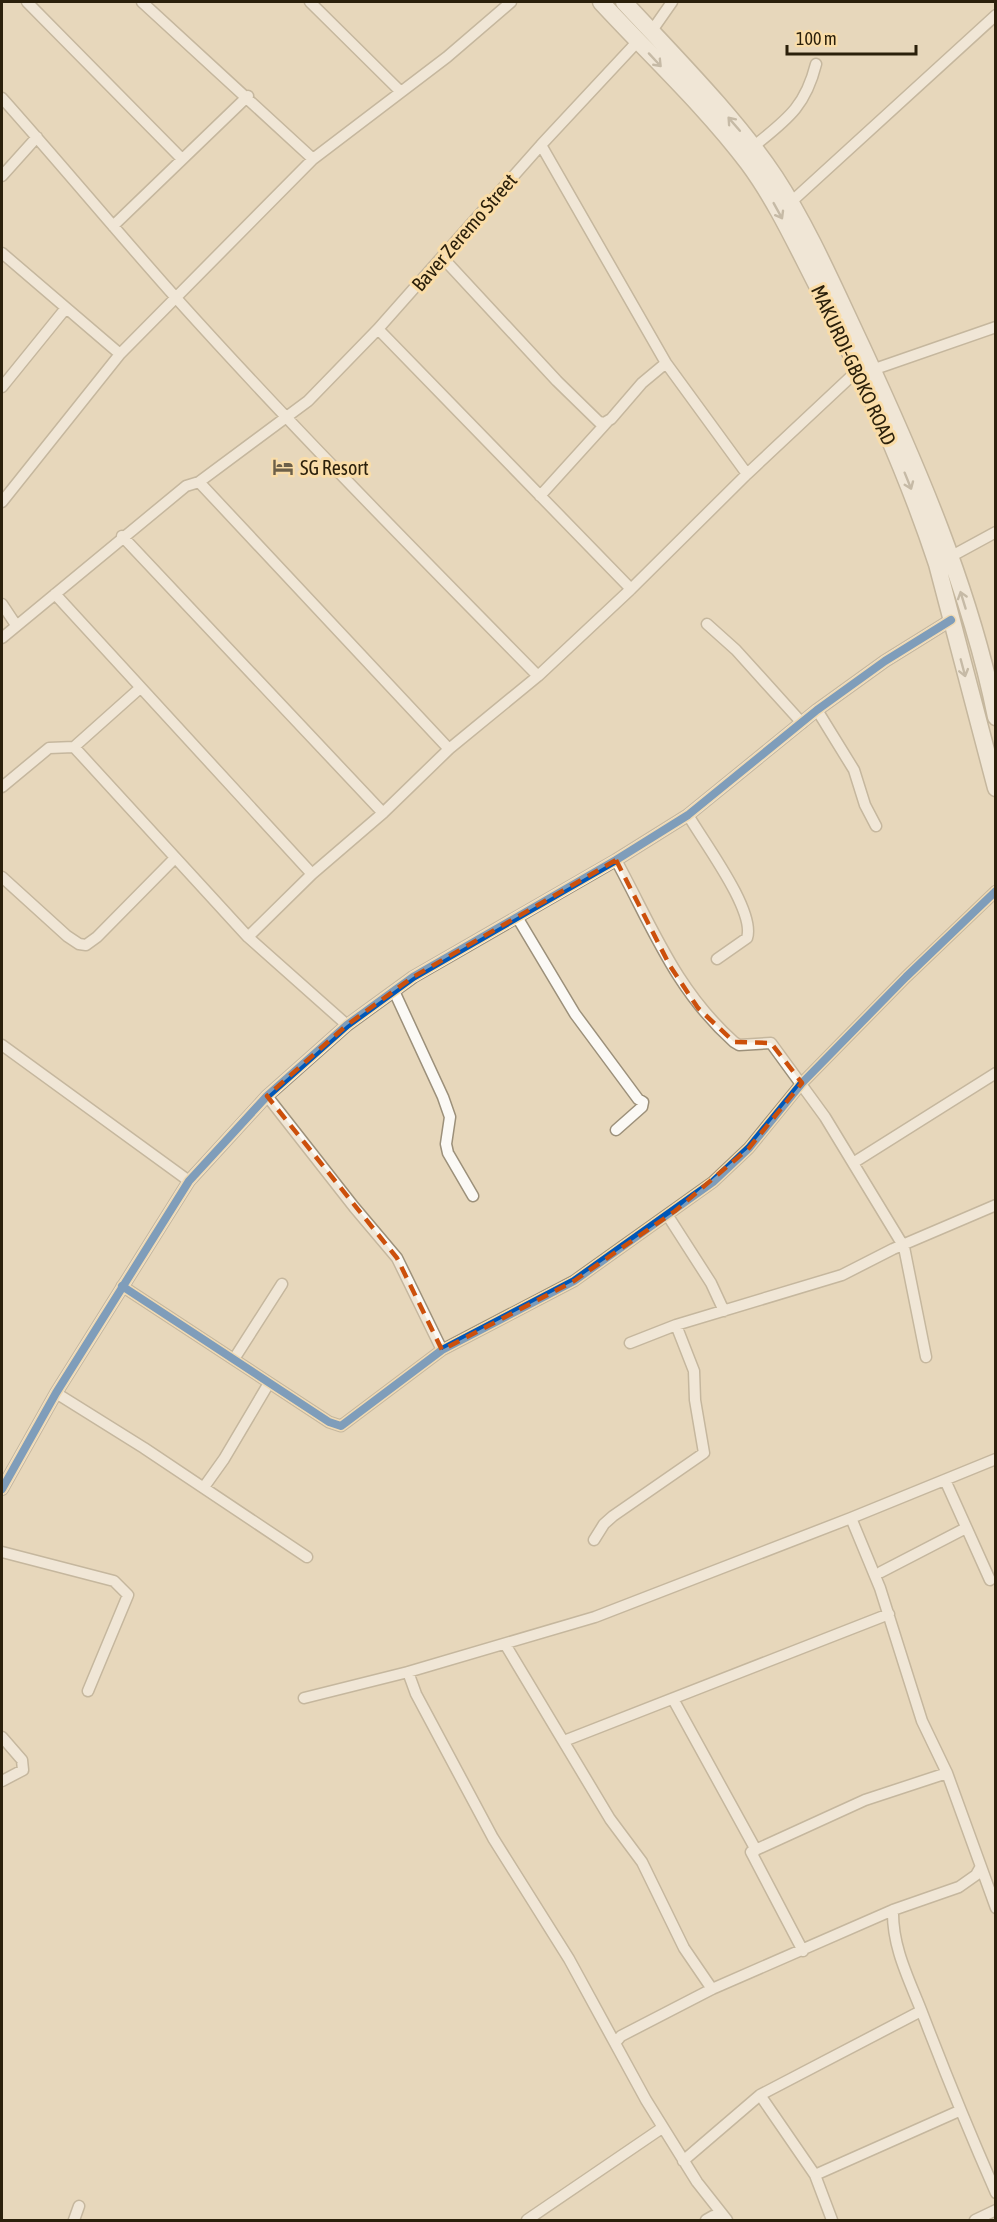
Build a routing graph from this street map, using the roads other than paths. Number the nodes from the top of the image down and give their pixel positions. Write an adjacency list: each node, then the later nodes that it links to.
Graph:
1 (27, 2): 17 (street)
2 (142, 2): 12 (street)
3 (310, 2): 11 (street)
4 (511, 2): 11 (street)
5 (601, 2): 9 (main road)
6 (624, 2): 9 (main road)
7 (672, 2): 9 (street, Baver Zeremo Street)
8 (996, 15): 20 (street)
9 (644, 37): 15 (street, Baver Zeremo Street); 16 (main road)
10 (816, 64): 16 (street)
11 (400, 91): 18 (street)
12 (248, 96): 17 (street); 18 (street)
13 (2, 98): 14 (street)
14 (37, 137): 19 (street); 21 (street)
15 (541, 145): 23 (street, Baver Zeremo Street); 29 (street)
16 (753, 154): 20 (main road); 30 (main road, MAKURDI-GBOKO ROAD, one-way to 30)
17 (182, 159): 21 (street)
18 (313, 159): 24 (street)
19 (2, 176)
20 (790, 203): 30 (main road)
21 (113, 226): 24 (street)
22 (2, 253): 25 (street)
23 (442, 257): 27 (street, Baver Zeremo Street); 33 (street)
24 (175, 297): 28 (street); 32 (street)
25 (66, 308): 28 (street); 31 (street)
26 (996, 327): 30 (street)
27 (378, 329): 32 (street, Baver Zeremo Street); 36 (street)
28 (120, 354): 37 (street)
29 (666, 363): 33 (street); 34 (street)
30 (865, 370): 34 (street); 40 (main road); 44 (main road, MAKURDI-GBOKO ROAD, one-way to 44)
31 (2, 387)
32 (288, 418): 35 (street, Baver Zeremo Street); 48 (street)
33 (608, 421): 36 (street)
34 (747, 474): 41 (street)
35 (199, 482): 39 (street, Baver Zeremo Street); 54 (street)
36 (540, 496): 41 (street)
37 (2, 502)
38 (996, 532): 40 (street)
39 (122, 536): 42 (street, Baver Zeremo Street); 57 (street)
40 (950, 557): 51 (main road, one-way to 40)
41 (631, 589): 48 (street)
42 (55, 594): 46 (street, Baver Zeremo Street); 49 (street)
43 (2, 604): 46 (street)
44 (951, 620): 50 (street); 56 (main road, MAKURDI-GBOKO ROAD, one-way to 56)
45 (707, 624): 52 (street)
46 (16, 625): 47 (street, Baver Zeremo Street)
47 (2, 638)
48 (538, 676): 54 (street)
49 (139, 689): 53 (street); 62 (street)
50 (817, 710): 52 (street); 59 (street)
51 (996, 717)
52 (802, 723): 58 (street)
53 (74, 747): 55 (street); 60 (street)
54 (449, 749): 57 (street)
55 (2, 787)
56 (996, 788)
57 (383, 813): 62 (street)
58 (688, 815): 61 (street); 67 (street)
59 (876, 826)
60 (174, 859): 63 (street); 66 (street)
61 (616, 860): 65 (street); 72 (street)
62 (312, 874): 66 (street)
63 (2, 878)
64 (996, 891): 72 (street)
65 (517, 917): 68 (street); 74 (street)
66 (248, 937): 69 (street)
67 (717, 959)
68 (394, 990): 69 (street); 77 (street)
69 (347, 1024): 73 (street)
70 (2, 1045): 76 (street)
71 (996, 1073): 75 (street)
72 (802, 1083): 75 (street); 79 (street)
73 (267, 1096): 76 (street); 86 (street)
74 (616, 1130)
75 (853, 1163): 80 (street)
76 (189, 1181): 82 (street)
77 (472, 1196)
78 (996, 1205): 80 (street)
79 (668, 1216): 83 (street); 86 (street)
80 (904, 1247): 83 (street); 87 (street)
81 (282, 1284): 88 (street)
82 (122, 1286): 88 (street); 90 (street)
83 (724, 1311): 84 (street)
84 (676, 1325): 85 (street); 97 (street)
85 (630, 1343)
86 (442, 1350): 89 (street)
87 (926, 1357)
88 (234, 1359): 89 (street)
89 (269, 1383): 93 (street)
90 (56, 1393): 93 (street); 94 (street)
91 (996, 1459): 92 (street)
92 (945, 1480): 95 (street); 96 (street)
93 (204, 1487): 99 (street)
94 (2, 1489)
95 (851, 1518): 102 (street); 103 (street)
96 (966, 1528): 100 (street); 101 (street)
97 (594, 1540)
98 (2, 1552): 105 (street)
99 (307, 1557)
100 (881, 1572)
101 (990, 1580)
102 (889, 1614): 107 (street); 110 (street)
103 (505, 1644): 104 (street); 109 (street)
104 (408, 1672): 106 (street); 119 (street)
105 (88, 1691)
106 (304, 1698)
107 (674, 1699): 109 (street); 112 (street)
108 (2, 1737): 111 (street)
109 (564, 1741): 117 (street)
110 (947, 1773): 112 (street); 113 (street)
111 (2, 1781)
112 (756, 1850): 116 (street)
113 (980, 1868): 114 (street); 115 (street)
114 (996, 1908)
115 (893, 1910): 116 (street); 118 (street)
116 (803, 1951): 117 (street)
117 (712, 1989): 119 (street)
118 (921, 2011): 120 (street); 121 (street)
119 (615, 2043): 122 (street)
120 (760, 2095): 123 (street); 124 (street)
121 (959, 2111): 124 (street); 125 (street)
122 (662, 2128): 123 (street); 130 (street)
123 (683, 2161): 128 (street)
124 (815, 2175): 131 (street)
125 (996, 2193)
126 (79, 2206): 129 (street)
127 (996, 2210): 132 (street)
128 (716, 2216)
129 (74, 2220)
130 (527, 2220)
131 (832, 2220)
132 (975, 2220)

